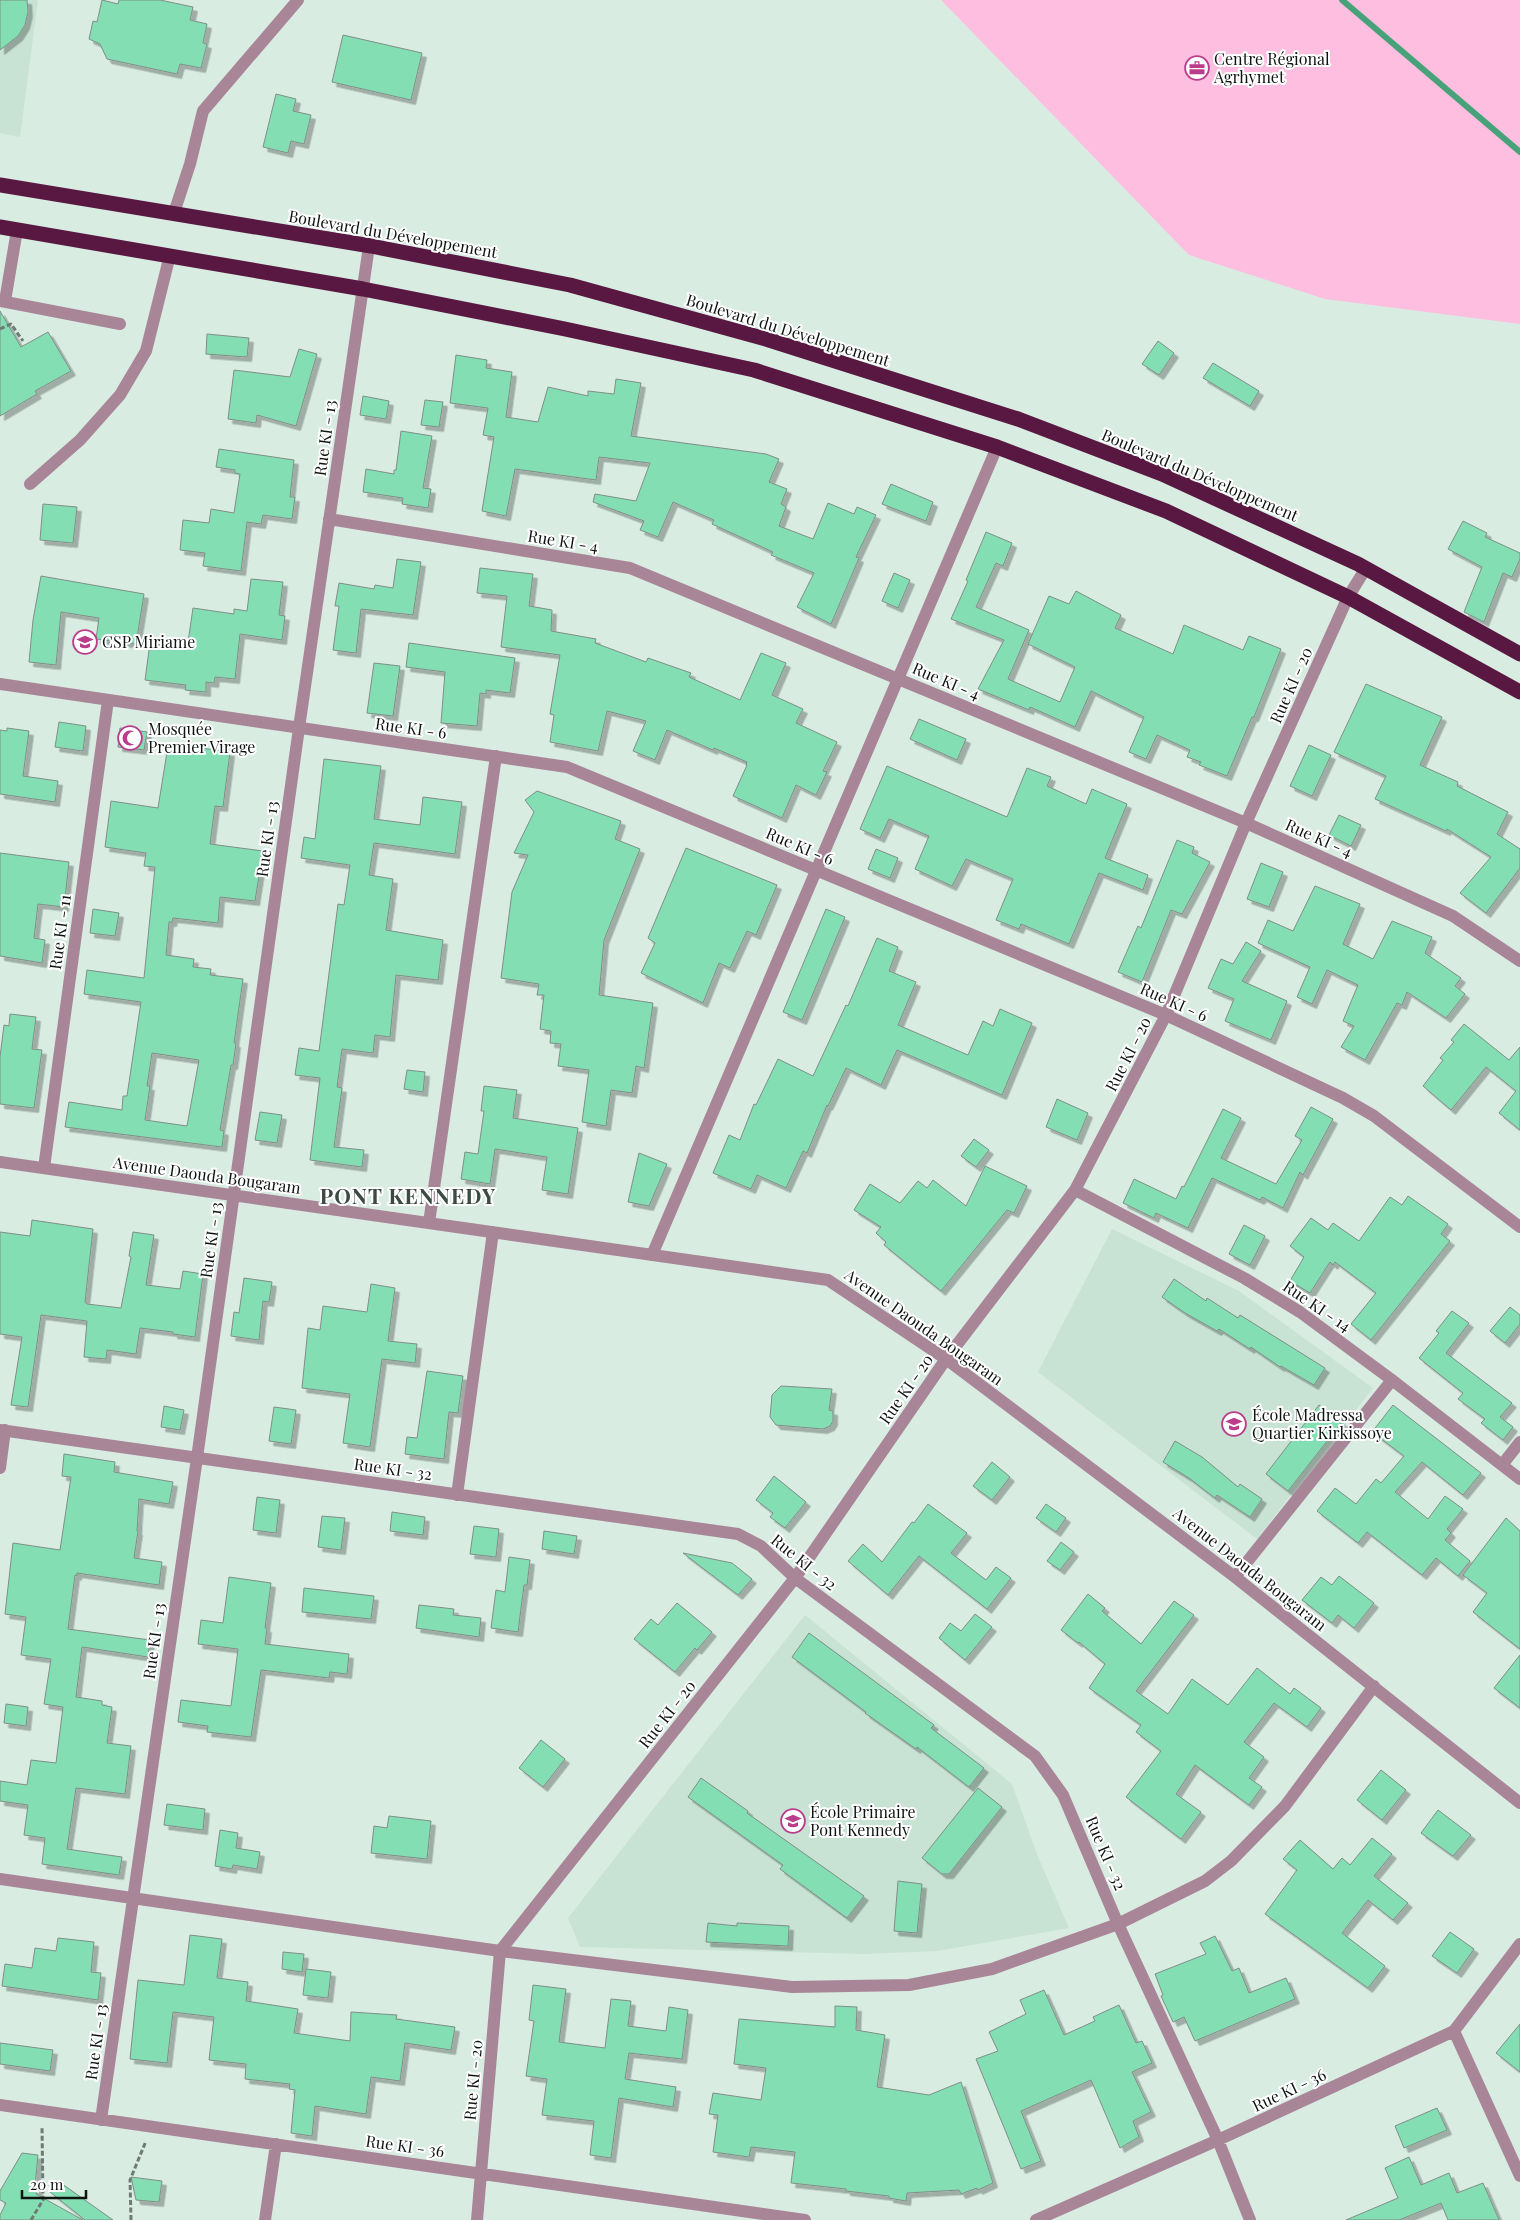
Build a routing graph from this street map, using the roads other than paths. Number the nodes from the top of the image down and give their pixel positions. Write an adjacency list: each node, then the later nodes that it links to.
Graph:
1 (298, 0): 3 (street)
2 (0, 185): 3 (highway, Boulevard du Développement)
3 (174, 214): 6 (highway, Boulevard du Développement)
4 (0, 227): 5 (highway)
5 (17, 230): 7 (highway); 9 (street)
6 (370, 246): 8 (street, Rue KI - 13); 14 (highway, Boulevard du Développement)
7 (170, 255): 8 (highway); 12 (street)
8 (364, 290): 11 (highway); 13 (street, Rue KI - 13)
9 (2, 301): 10 (street)
10 (120, 324)
11 (996, 447): 15 (highway); 17 (street)
12 (30, 484)
13 (329, 519): 17 (street, Rue KI - 4); 21 (street, Rue KI - 13)
14 (1366, 568): 15 (street, Rue KI - 20); 16 (highway, Boulevard du Développement)
15 (1348, 597): 19 (highway); 23 (street, Rue KI - 20)
16 (1520, 654)
17 (897, 678): 23 (street, Rue KI - 4); 24 (street)
18 (0, 684): 20 (street, Rue KI - 6)
19 (1517, 684)
20 (108, 700): 21 (street, Rue KI - 6); 28 (street, Rue KI - 11)
21 (299, 728): 22 (street, Rue KI - 6); 30 (street, Rue KI - 13)
22 (496, 756): 24 (street, Rue KI - 6); 31 (street)
23 (1246, 823): 25 (street, Rue KI - 4); 26 (street, Rue KI - 20)
24 (815, 870): 26 (street, Rue KI - 6); 34 (street)
25 (1520, 961)
26 (1166, 1015): 29 (street, Rue KI - 20); 32 (street, Rue KI - 6)
27 (0, 1162): 28 (street, Avenue Daouda Bougaram)
28 (44, 1168): 30 (street, Avenue Daouda Bougaram)
29 (1076, 1190): 35 (street, Rue KI - 20); 36 (street, Rue KI - 14)
30 (233, 1195): 31 (street, Avenue Daouda Bougaram); 39 (street, Rue KI - 13)
31 (430, 1223): 33 (street, Avenue Daouda Bougaram)
32 (1520, 1227)
33 (493, 1232): 34 (street, Avenue Daouda Bougaram); 43 (street)
34 (652, 1255): 35 (street, Avenue Daouda Bougaram)
35 (946, 1359): 44 (street, Avenue Daouda Bougaram); 45 (street, Rue KI - 20)
36 (1392, 1380): 40 (street, Rue KI - 14); 44 (street)
37 (3, 1430): 39 (street, Rue KI - 32); 41 (street)
38 (1520, 1442): 40 (street)
39 (197, 1458): 43 (street, Rue KI - 32); 49 (street, Rue KI - 13)
40 (1502, 1466): 42 (street, Rue KI - 14)
41 (0, 1468)
42 (1520, 1480)
43 (457, 1495): 45 (street, Rue KI - 32)
44 (1235, 1577): 46 (street, Avenue Daouda Bougaram)
45 (795, 1578): 50 (street, Rue KI - 32); 52 (street, Rue KI - 20)
46 (1374, 1686): 47 (street, Avenue Daouda Bougaram); 50 (street)
47 (1520, 1803)
48 (0, 1879): 49 (street)
49 (133, 1899): 52 (street); 55 (street, Rue KI - 13)
50 (1118, 1924): 52 (street); 56 (street, Rue KI - 32)
51 (1520, 1944): 53 (street, Rue KI - 36)
52 (500, 1951): 58 (street, Rue KI - 20)
53 (1454, 2031): 56 (street, Rue KI - 36); 59 (street)
54 (0, 2105): 55 (street, Rue KI - 36)
55 (101, 2120): 57 (street, Rue KI - 36)
56 (1218, 2140): 63 (street, Rue KI - 36); 64 (street, Rue KI - 32)
57 (276, 2144): 58 (street, Rue KI - 36); 60 (street)
58 (482, 2173): 61 (street, Rue KI - 20); 62 (street, Rue KI - 36)
59 (1520, 2176)
60 (265, 2220)
61 (477, 2220)
62 (805, 2220)
63 (1036, 2220)
64 (1250, 2220)

